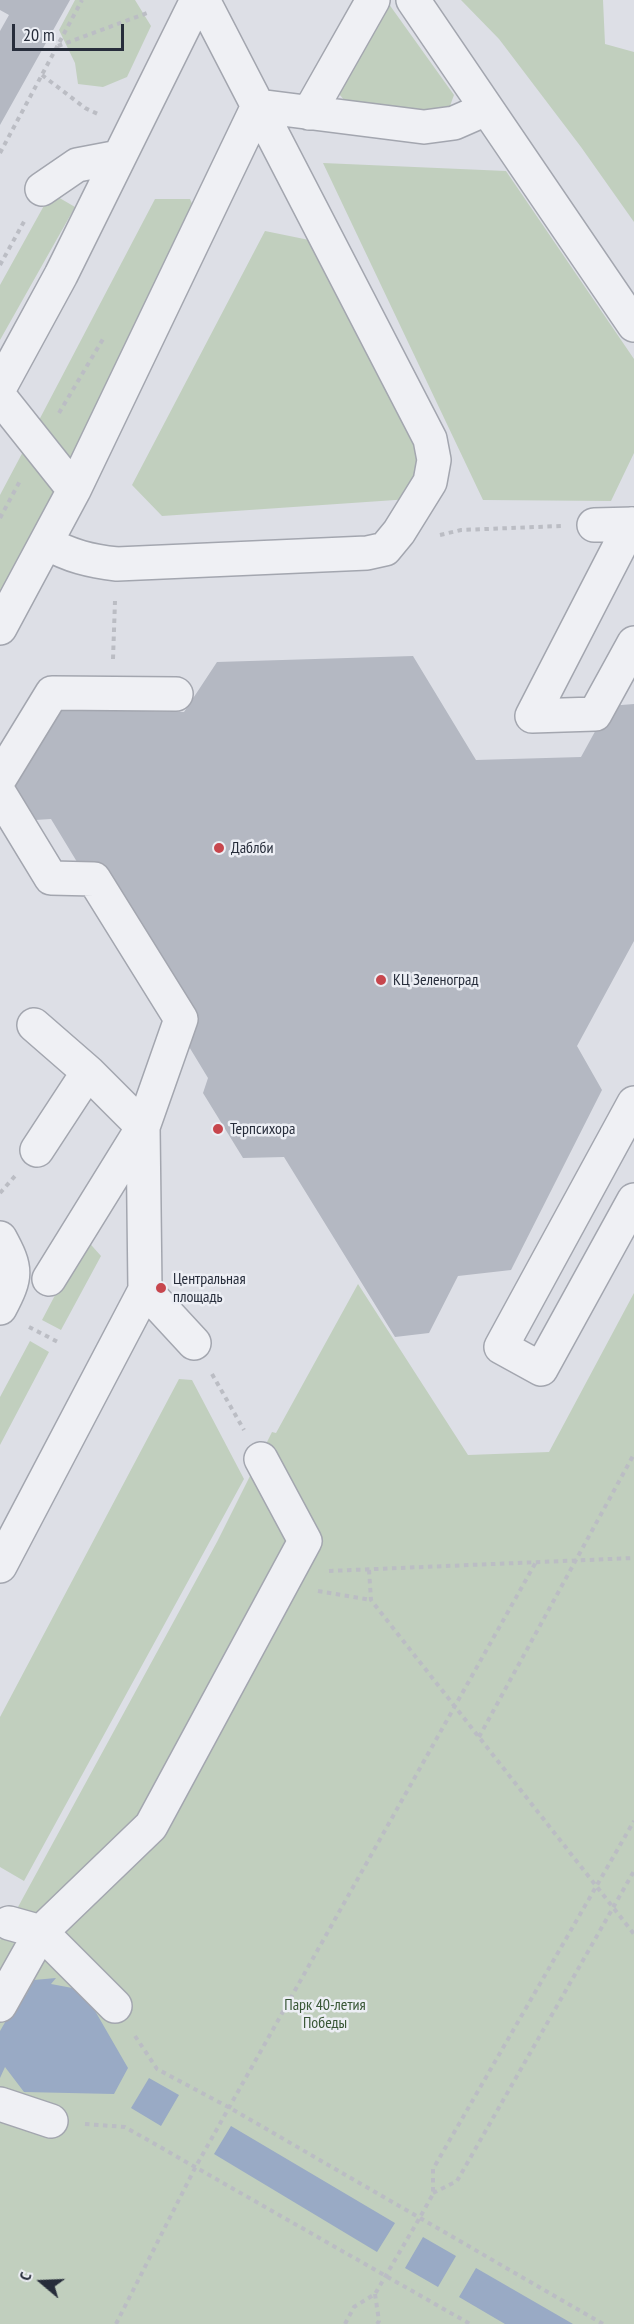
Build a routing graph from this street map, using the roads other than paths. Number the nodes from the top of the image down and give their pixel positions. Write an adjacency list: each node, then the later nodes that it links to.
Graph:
1 (197, 0): 8 (street)
2 (203, 0): 5 (street)
3 (373, 0): 7 (street)
4 (413, 0): 6 (street)
5 (258, 106): 7 (street); 13 (street); 16 (street)
6 (486, 109): 7 (street); 10 (street)
7 (309, 114)
8 (119, 157): 9 (street); 11 (street)
9 (42, 189)
10 (634, 325)
11 (0, 387)
12 (0, 397): 13 (street)
13 (74, 490): 16 (street)
14 (632, 524): 15 (street); 18 (street)
15 (594, 525)
16 (47, 543): 17 (street)
17 (0, 628)
18 (634, 643)
19 (177, 694): 20 (street)
20 (0, 778)
21 (0, 794): 25 (street)
22 (34, 1025): 23 (street)
23 (88, 1072): 25 (street); 26 (street)
24 (634, 1103): 27 (street)
25 (143, 1127): 29 (street); 30 (street)
26 (38, 1150)
27 (634, 1200)
28 (0, 1238): 31 (street)
29 (49, 1279)
30 (145, 1290): 32 (street); 34 (street)
31 (0, 1308)
32 (194, 1343)
33 (261, 1459): 36 (street)
34 (0, 1566)
35 (9, 1923): 36 (street)
36 (41, 1932): 37 (street); 38 (street)
37 (0, 2005)
38 (115, 2006)
39 (0, 2104): 40 (street)
40 (51, 2121)

